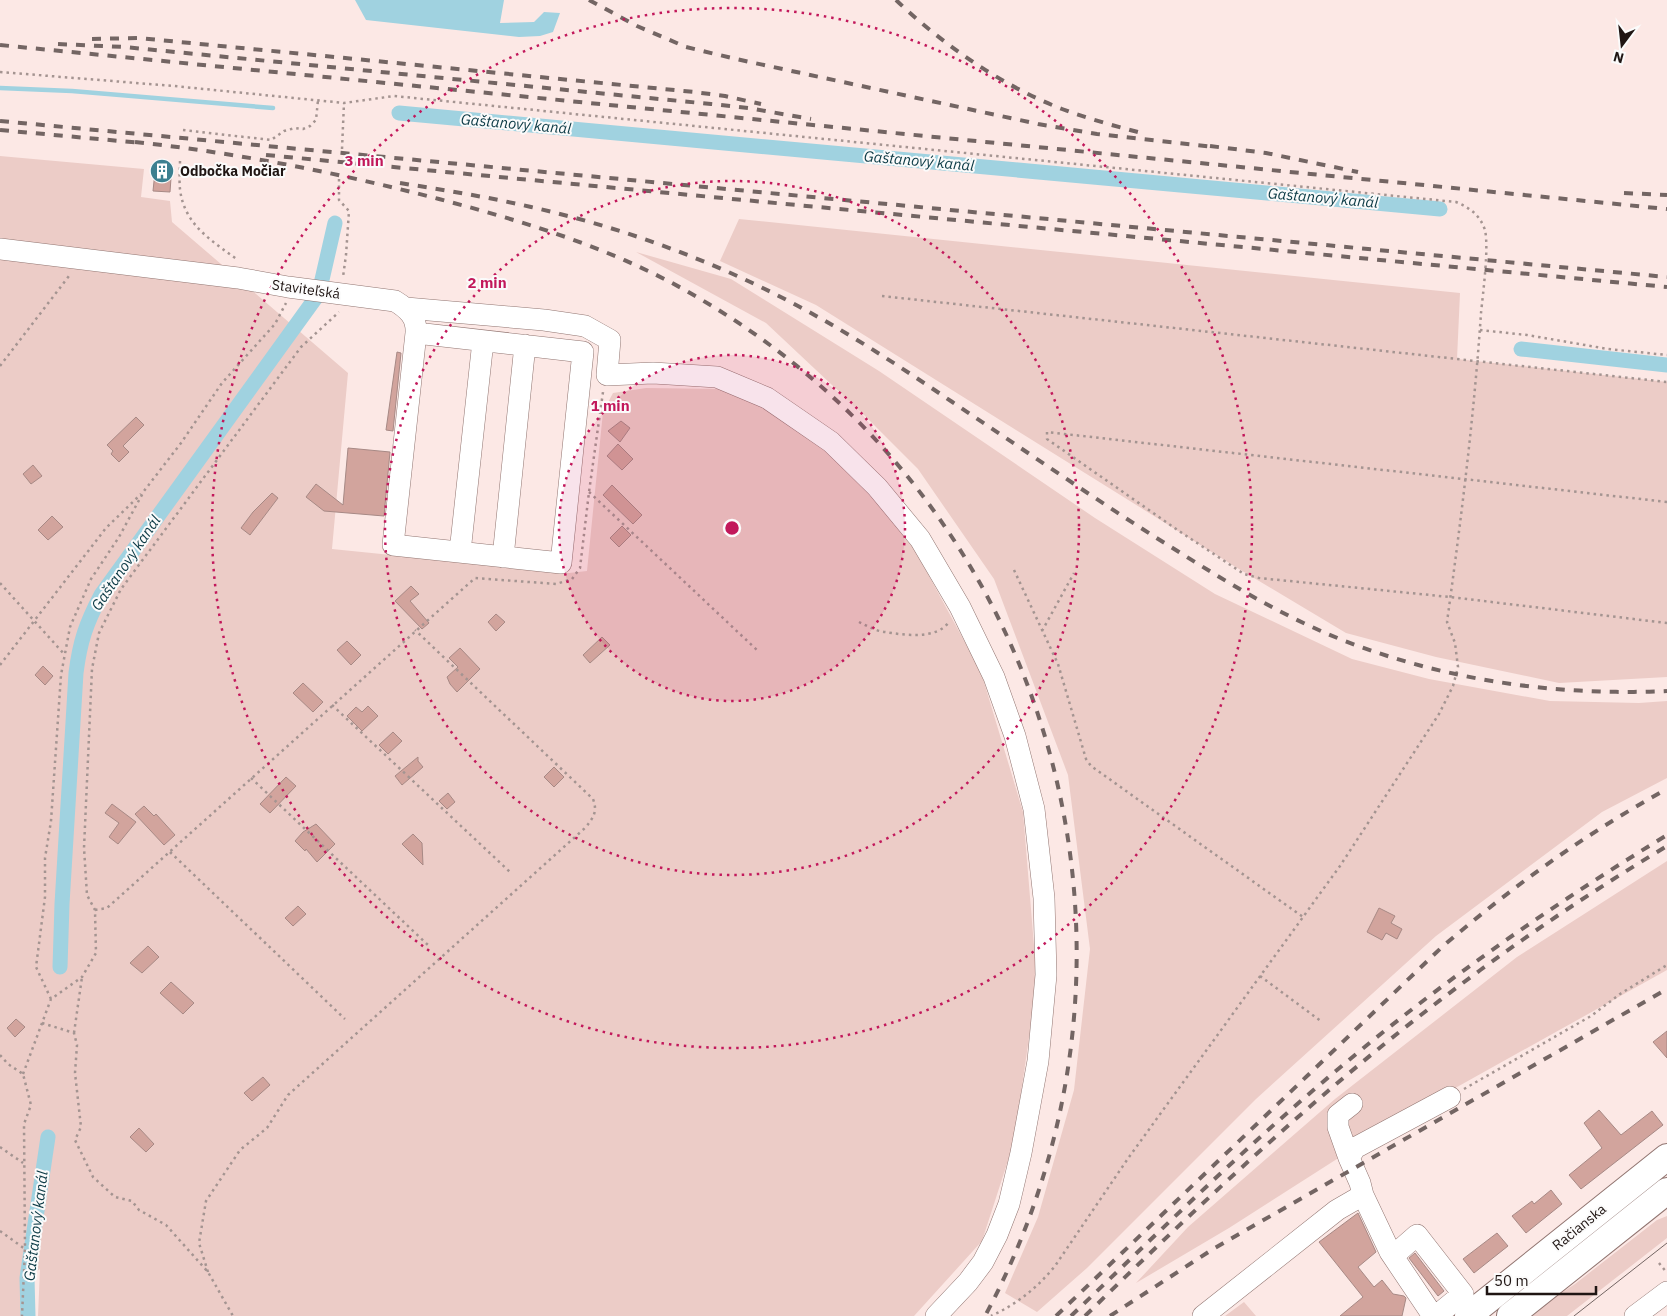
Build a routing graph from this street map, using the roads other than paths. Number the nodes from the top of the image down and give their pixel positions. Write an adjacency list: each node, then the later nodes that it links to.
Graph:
1 (0, 249): 2 (lane, Staviteľská)
2 (406, 308): 3 (lane); 16 (lane, Staviteľská)
3 (416, 333): 4 (lane); 6 (lane)
4 (483, 341): 5 (lane); 6 (lane)
5 (525, 345): 7 (lane); 7 (lane)
6 (460, 552): 7 (lane)
7 (503, 557)
8 (1450, 1097): 10 (lane)
9 (1352, 1104): 10 (lane)
10 (1349, 1158): 13 (lane)
11 (1664, 1166): 19 (main road, Račianska)
12 (1667, 1191): 20 (main road, Račianska)
13 (1363, 1195): 14 (lane); 17 (lane)
14 (1393, 1256): 18 (lane); 18 (lane)
15 (1667, 1292): 21 (lane)
16 (936, 1316)
17 (1203, 1316)
18 (1435, 1316)
19 (1468, 1316)
20 (1510, 1316)
21 (1636, 1316)

